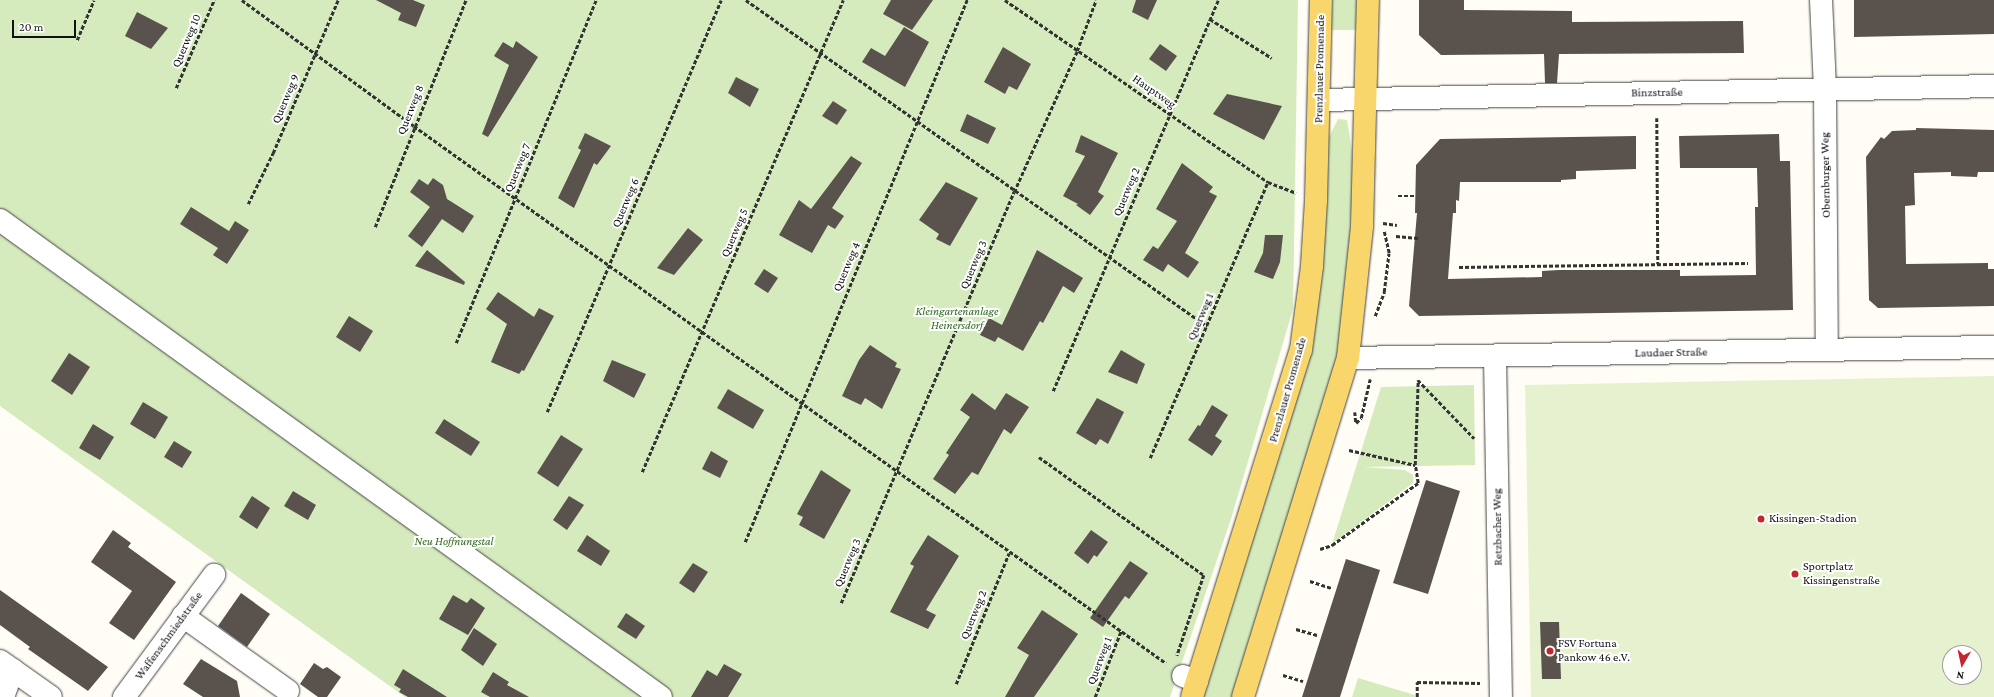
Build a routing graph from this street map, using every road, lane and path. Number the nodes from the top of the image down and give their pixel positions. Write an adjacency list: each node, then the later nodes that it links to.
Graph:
1 (94, 0): 18 (path)
2 (214, 0): 24 (path, Querweg 10)
3 (242, 0): 21 (path)
4 (338, 0): 21 (path, Querweg 9)
5 (466, 0): 31 (path, Querweg 8)
6 (596, 0): 37 (path, Querweg 7)
7 (721, 0): 46 (path, Querweg 6)
8 (746, 0): 20 (path)
9 (843, 0): 20 (path, Querweg 5)
10 (967, 0): 30 (path, Querweg 4)
11 (1005, 0): 19 (path, Hauptweg)
12 (1096, 0): 19 (path, Querweg 3)
13 (1218, 0): 17 (path, Querweg 2)
14 (1321, 0): 27 (main road, Prenzlauer Promenade)
15 (1368, 0): 26 (main road)
16 (1821, 0): 25 (street, Obernburger Weg)
17 (1210, 19): 22 (path); 28 (path, Querweg 2)
18 (77, 40)
19 (1077, 51): 28 (path, Hauptweg); 33 (path, Querweg 3)
20 (821, 53): 30 (path); 49 (path, Querweg 5)
21 (316, 54): 31 (path); 38 (path, Querweg 9)
22 (1272, 58)
23 (1994, 86): 25 (street, Binzstraße)
24 (176, 88)
25 (1825, 90): 26 (street, Binzstraße); 52 (street, Obernburger Weg)
26 (1367, 99): 27 (street, Binzstraße); 54 (main road)
27 (1320, 100): 82 (main road, Prenzlauer Promenade)
28 (1170, 115): 32 (path, Hauptweg); 43 (path, Querweg 2)
29 (1657, 118): 45 (path)
30 (917, 123): 33 (path); 59 (path, Querweg 4)
31 (414, 126): 37 (path); 40 (path, Querweg 8)
32 (1268, 182): 34 (path, Hauptweg); 48 (path, Querweg 1)
33 (1014, 192): 43 (path); 68 (path, Querweg 3)
34 (1296, 193)
35 (1398, 196): 36 (path)
36 (1415, 196)
37 (516, 198): 46 (path); 50 (path, Querweg 7)
38 (248, 204)
39 (0, 220): 90 (street)
40 (374, 227)
41 (1396, 236): 42 (path)
42 (1418, 238)
43 (1109, 258): 48 (path); 58 (path, Querweg 2)
44 (1748, 262): 45 (path)
45 (1658, 264): 47 (path)
46 (609, 266): 49 (path); 60 (path, Querweg 6)
47 (1459, 267)
48 (1207, 326): 65 (path, Querweg 1)
49 (702, 332): 59 (path); 67 (path, Querweg 5)
50 (456, 343)
51 (1994, 348): 52 (street, Laudaer Straße)
52 (1827, 350): 53 (street, Laudaer Straße)
53 (1495, 357): 54 (street, Laudaer Straße); 94 (street, Retzbacher Weg)
54 (1348, 358): 92 (main road)
55 (1418, 375): 57 (path)
56 (1371, 376): 61 (path)
57 (1418, 380): 62 (path); 66 (path)
58 (1053, 391)
59 (800, 401): 68 (path); 69 (path, Querweg 4)
60 (547, 412)
61 (1356, 423)
62 (1476, 441)
63 (1349, 450): 66 (path)
64 (1039, 458): 82 (path)
65 (1150, 458)
66 (1415, 465): 70 (path)
67 (642, 472)
68 (897, 472): 71 (path); 75 (path, Querweg 3)
69 (745, 542)
70 (1320, 549)
71 (1009, 553): 78 (path); 85 (path, Querweg 2)
72 (214, 575): 76 (street, Waffenschmiedstraße)
73 (1310, 581): 74 (path)
74 (1332, 588)
75 (842, 603)
76 (183, 616): 86 (street); 89 (street, Waffenschmiedstraße)
77 (1296, 629): 79 (path)
78 (1121, 631): 82 (path); 91 (path, Querweg 1)
79 (1317, 635)
80 (7, 666): 87 (street); 88 (street)
81 (1283, 675): 83 (path)
82 (1186, 680)
83 (1303, 680)
84 (1484, 683): 93 (path)
85 (956, 684)
86 (288, 691)
87 (2, 697)
88 (51, 697)
89 (124, 697)
90 (661, 697)
91 (1095, 697)
92 (1243, 697)
93 (1418, 697)
94 (1501, 697)

